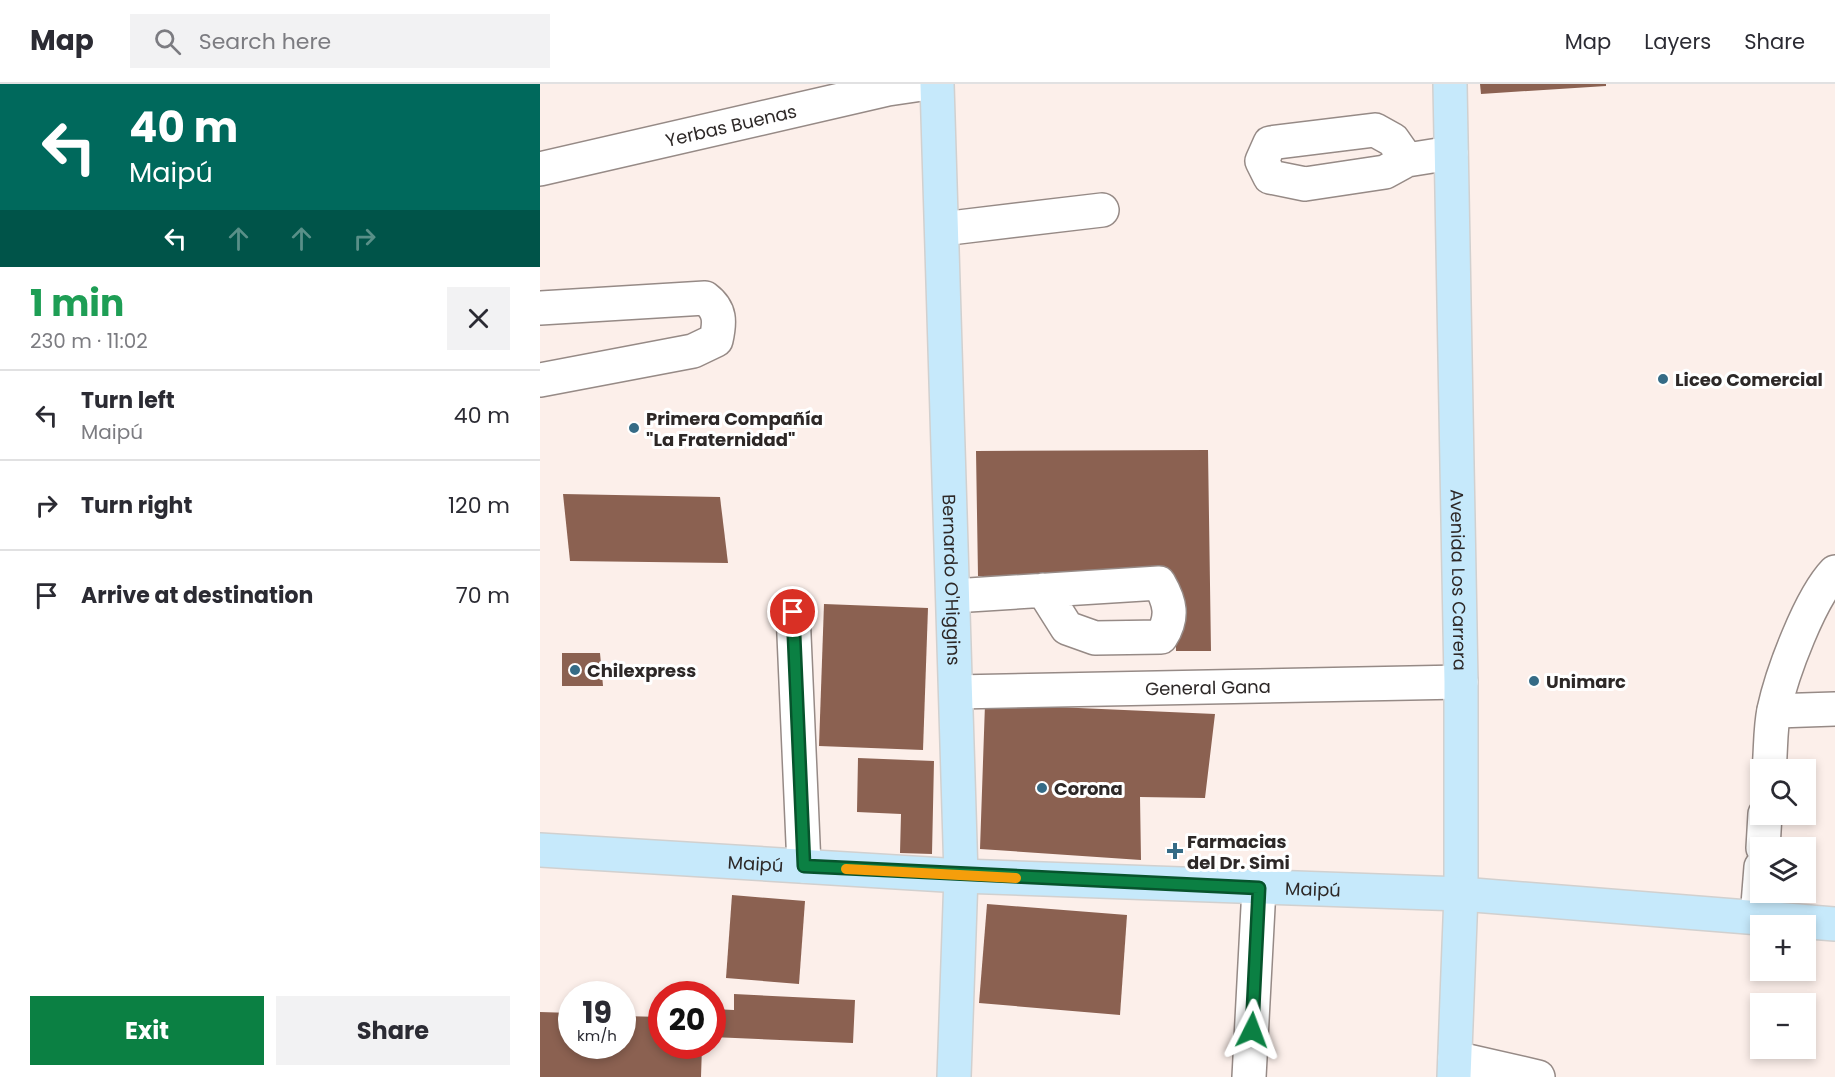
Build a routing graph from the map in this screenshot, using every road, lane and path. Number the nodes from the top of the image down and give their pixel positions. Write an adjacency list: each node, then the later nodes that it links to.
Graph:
1 (922, 84): 6 (street, Yerbas Buenas)
2 (937, 84): 8 (main road, Bernardo O'Higgins)
3 (1450, 84): 4 (main road, Avenida Los Carrera)
4 (1451, 153): 5 (street); 15 (main road, Avenida Los Carrera)
5 (1407, 160)
6 (540, 169)
7 (1102, 210): 8 (street)
8 (942, 229): 13 (main road, Bernardo O'Higgins)
9 (540, 308): 10 (street)
10 (540, 380)
11 (1835, 572): 18 (street)
12 (1043, 590): 13 (street)
13 (953, 596): 16 (main road, Bernardo O'Higgins)
14 (793, 612): 21 (street)
15 (1461, 682): 16 (street, General Gana); 24 (main road, Avenida Los Carrera)
16 (956, 692): 22 (main road, Bernardo O'Higgins)
17 (1835, 709): 18 (street)
18 (1774, 711): 19 (street)
19 (1770, 759)
20 (540, 850): 21 (main road, Maipú)
21 (804, 866): 22 (main road, Maipú)
22 (961, 876): 23 (main road, Maipú); 29 (main road, Bernardo O'Higgins)
23 (1259, 888): 24 (main road, Maipú); 30 (street)
24 (1461, 894): 25 (main road, Maipú); 28 (main road, Avenida Los Carrera)
25 (1750, 916)
26 (1816, 922): 27 (main road, Maipú)
27 (1835, 924)
28 (1455, 1067): 31 (street)
29 (954, 1077)
30 (1249, 1077)
31 (1538, 1077)

